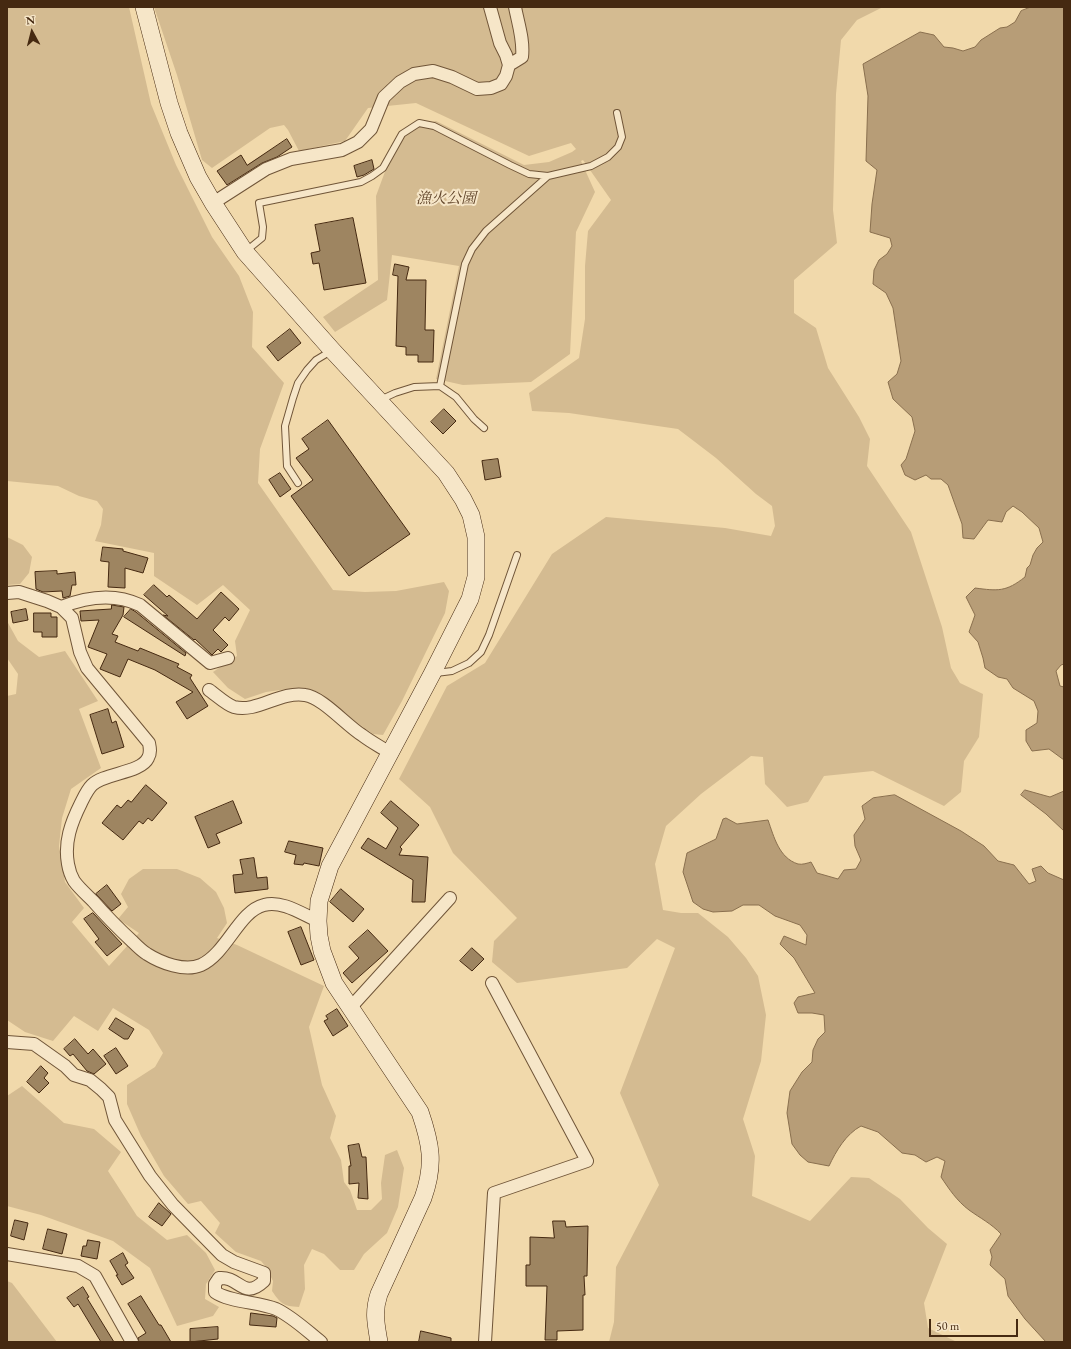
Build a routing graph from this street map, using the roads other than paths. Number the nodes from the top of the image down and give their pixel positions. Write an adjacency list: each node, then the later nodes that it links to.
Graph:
1 (144, 7): 7 (street)
2 (490, 7): 4 (street)
3 (516, 7): 4 (street)
4 (509, 65): 7 (street)
5 (617, 113): 6 (lane)
6 (548, 176): 8 (lane); 10 (lane)
7 (213, 203): 8 (street)
8 (245, 252): 9 (street)
9 (332, 350): 11 (street); 13 (lane)
10 (440, 386): 11 (lane); 12 (lane)
11 (380, 400): 18 (street)
12 (484, 428)
13 (298, 483)
14 (517, 555): 18 (lane)
15 (7, 593): 16 (street)
16 (61, 607): 17 (street); 22 (street)
17 (228, 658)
18 (432, 674): 20 (street)
19 (209, 690): 20 (street)
20 (390, 753): 22 (street)
21 (450, 898): 24 (street)
22 (318, 921): 24 (street)
23 (492, 982): 30 (street)
24 (351, 1006): 29 (street)
25 (7, 1042): 28 (street)
26 (7, 1254): 27 (street)
27 (132, 1342)
28 (321, 1342)
29 (380, 1342)
30 (485, 1342)

